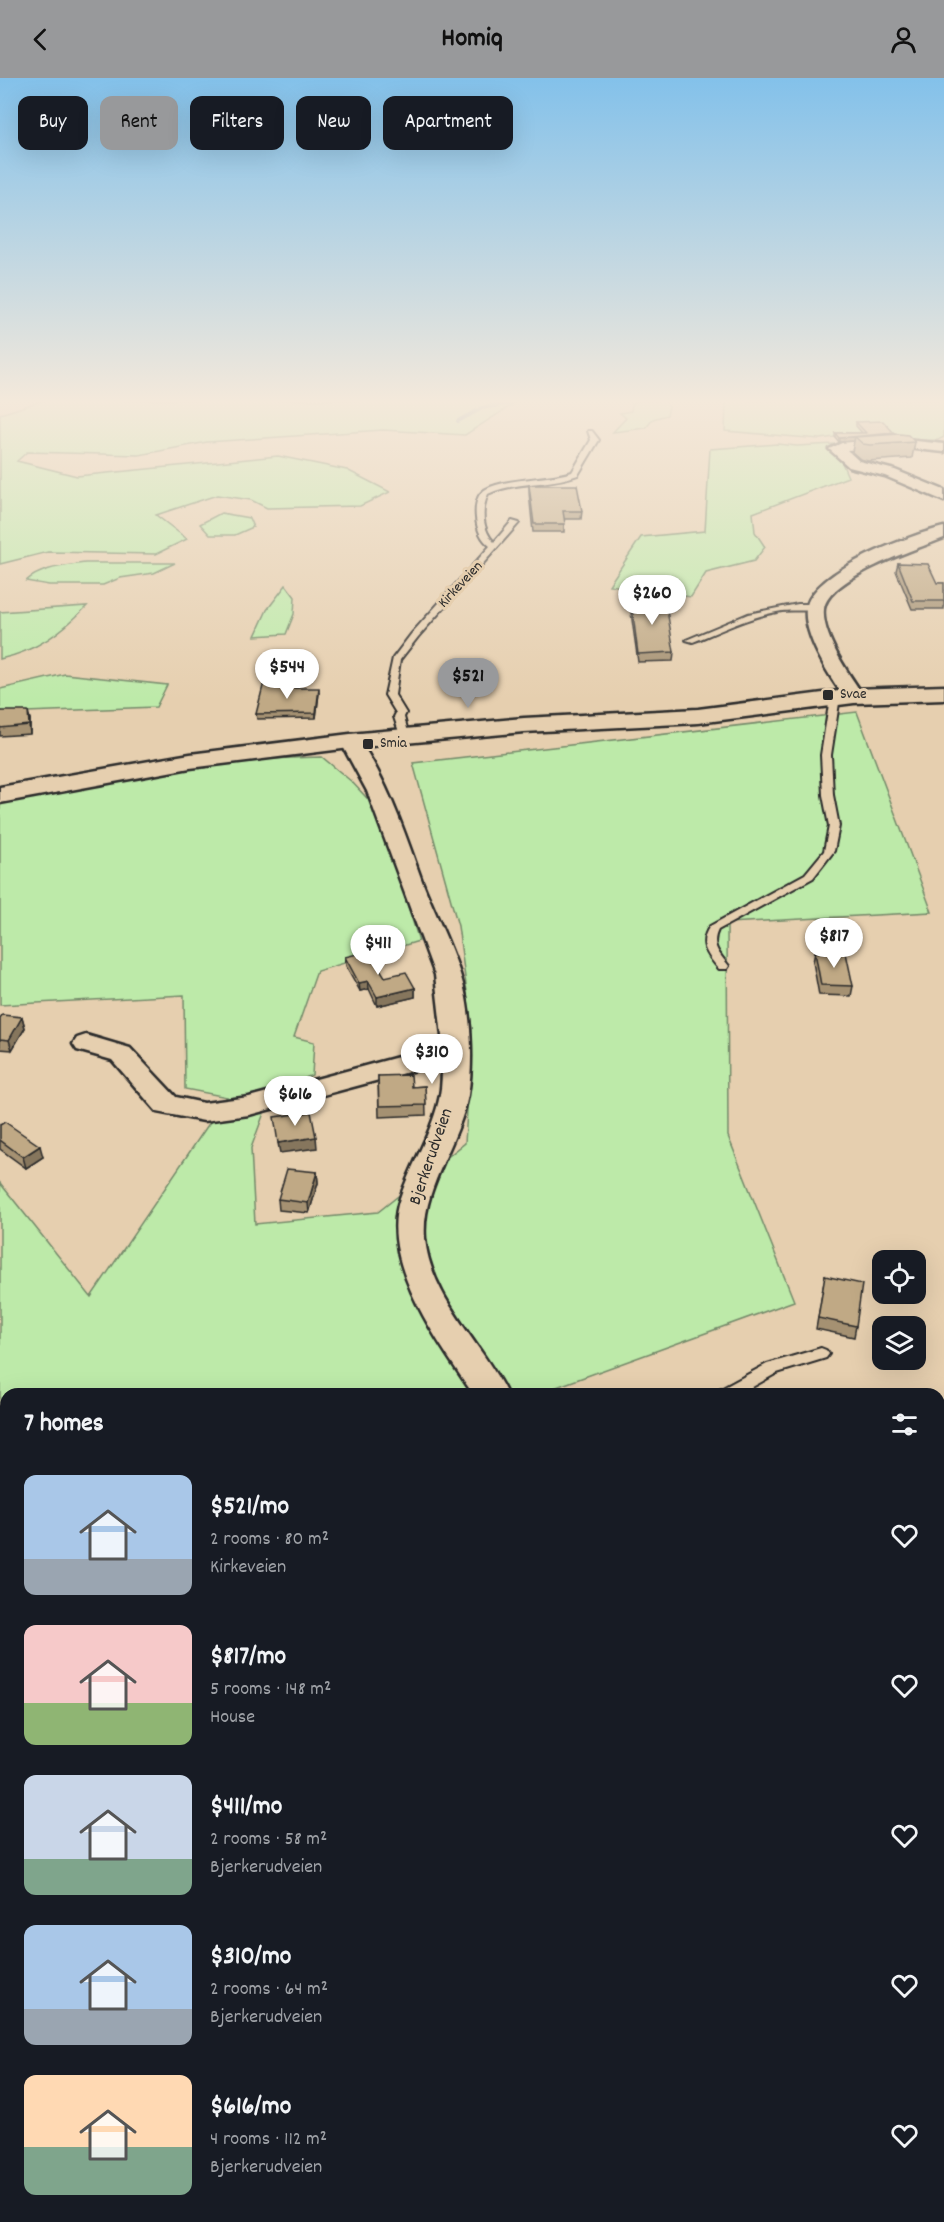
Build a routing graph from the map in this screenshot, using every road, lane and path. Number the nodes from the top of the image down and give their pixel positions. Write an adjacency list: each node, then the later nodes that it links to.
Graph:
1 (482, 500): 4 (lane, Kirkeveien)
2 (515, 523): 4 (lane)
3 (941, 534): 5 (street)
4 (494, 546): 10 (lane, Kirkeveien)
5 (815, 607): 6 (lane); 8 (street)
6 (690, 640)
7 (944, 693): 8 (main road)
8 (854, 696): 9 (main road)
9 (830, 699): 10 (main road); 13 (lane)
10 (405, 736): 11 (main road)
11 (350, 741): 12 (main road); 15 (street, Bjerkerudveien)
12 (0, 795)
13 (723, 966)
14 (86, 1044): 15 (street)
15 (454, 1051): 17 (street, Bjerkerudveien)
16 (821, 1354): 18 (lane)
17 (487, 1388)
18 (736, 1388)

